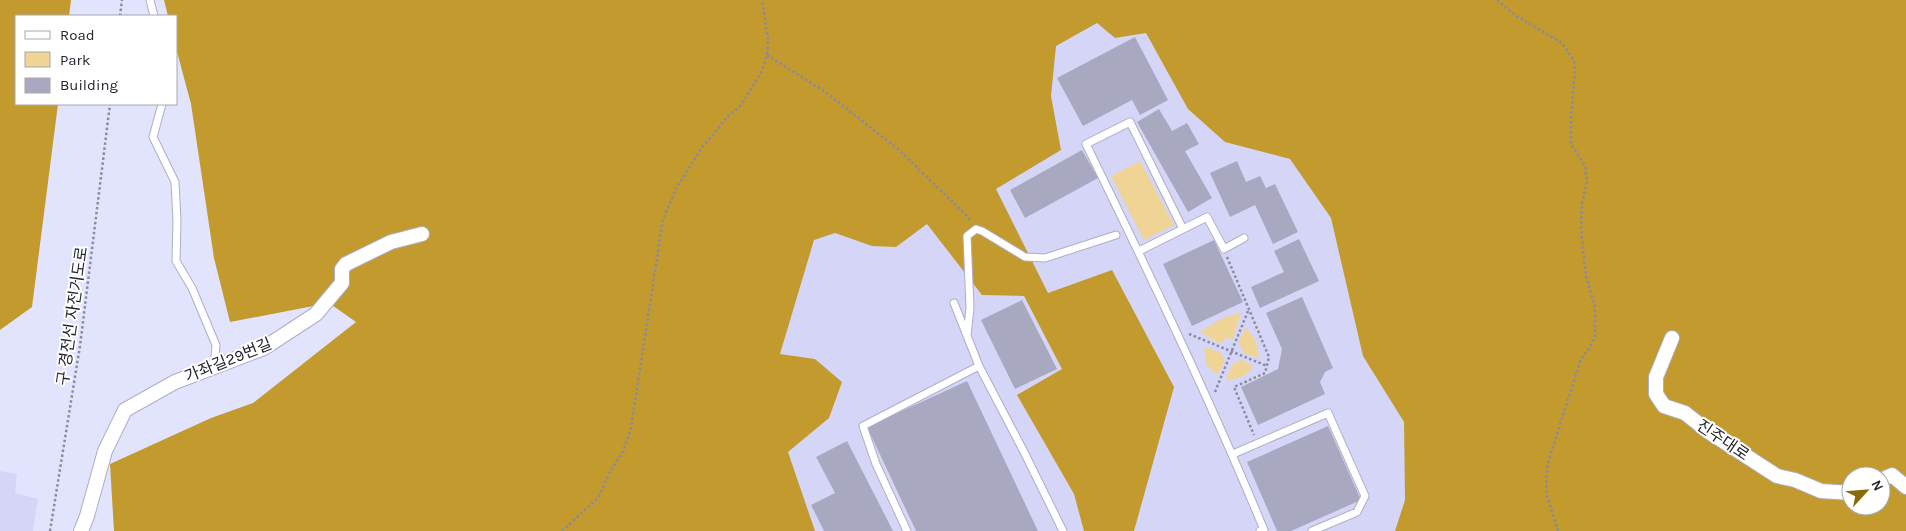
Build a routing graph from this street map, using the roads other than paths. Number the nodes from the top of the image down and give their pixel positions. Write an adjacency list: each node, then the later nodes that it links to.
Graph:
1 (150, 0): 2 (lane)
2 (154, 15)
3 (162, 105): 12 (lane)
4 (1183, 229): 7 (lane); 8 (lane); 8 (lane)
5 (422, 234): 12 (street, 가좌길29번길)
6 (1116, 234): 10 (lane)
7 (1244, 238)
8 (1138, 251): 14 (lane)
9 (954, 303): 10 (lane)
10 (967, 336): 13 (lane)
11 (1672, 338): 17 (street, 진주대로)
12 (214, 366): 19 (street, 가좌길29번길)
13 (979, 366): 20 (lane); 21 (lane)
14 (1233, 454): 18 (lane); 22 (lane)
15 (1891, 475): 16 (street)
16 (1906, 487)
17 (1841, 492)
18 (1263, 530)
19 (81, 531)
20 (907, 531)
21 (1063, 531)
22 (1312, 531)

